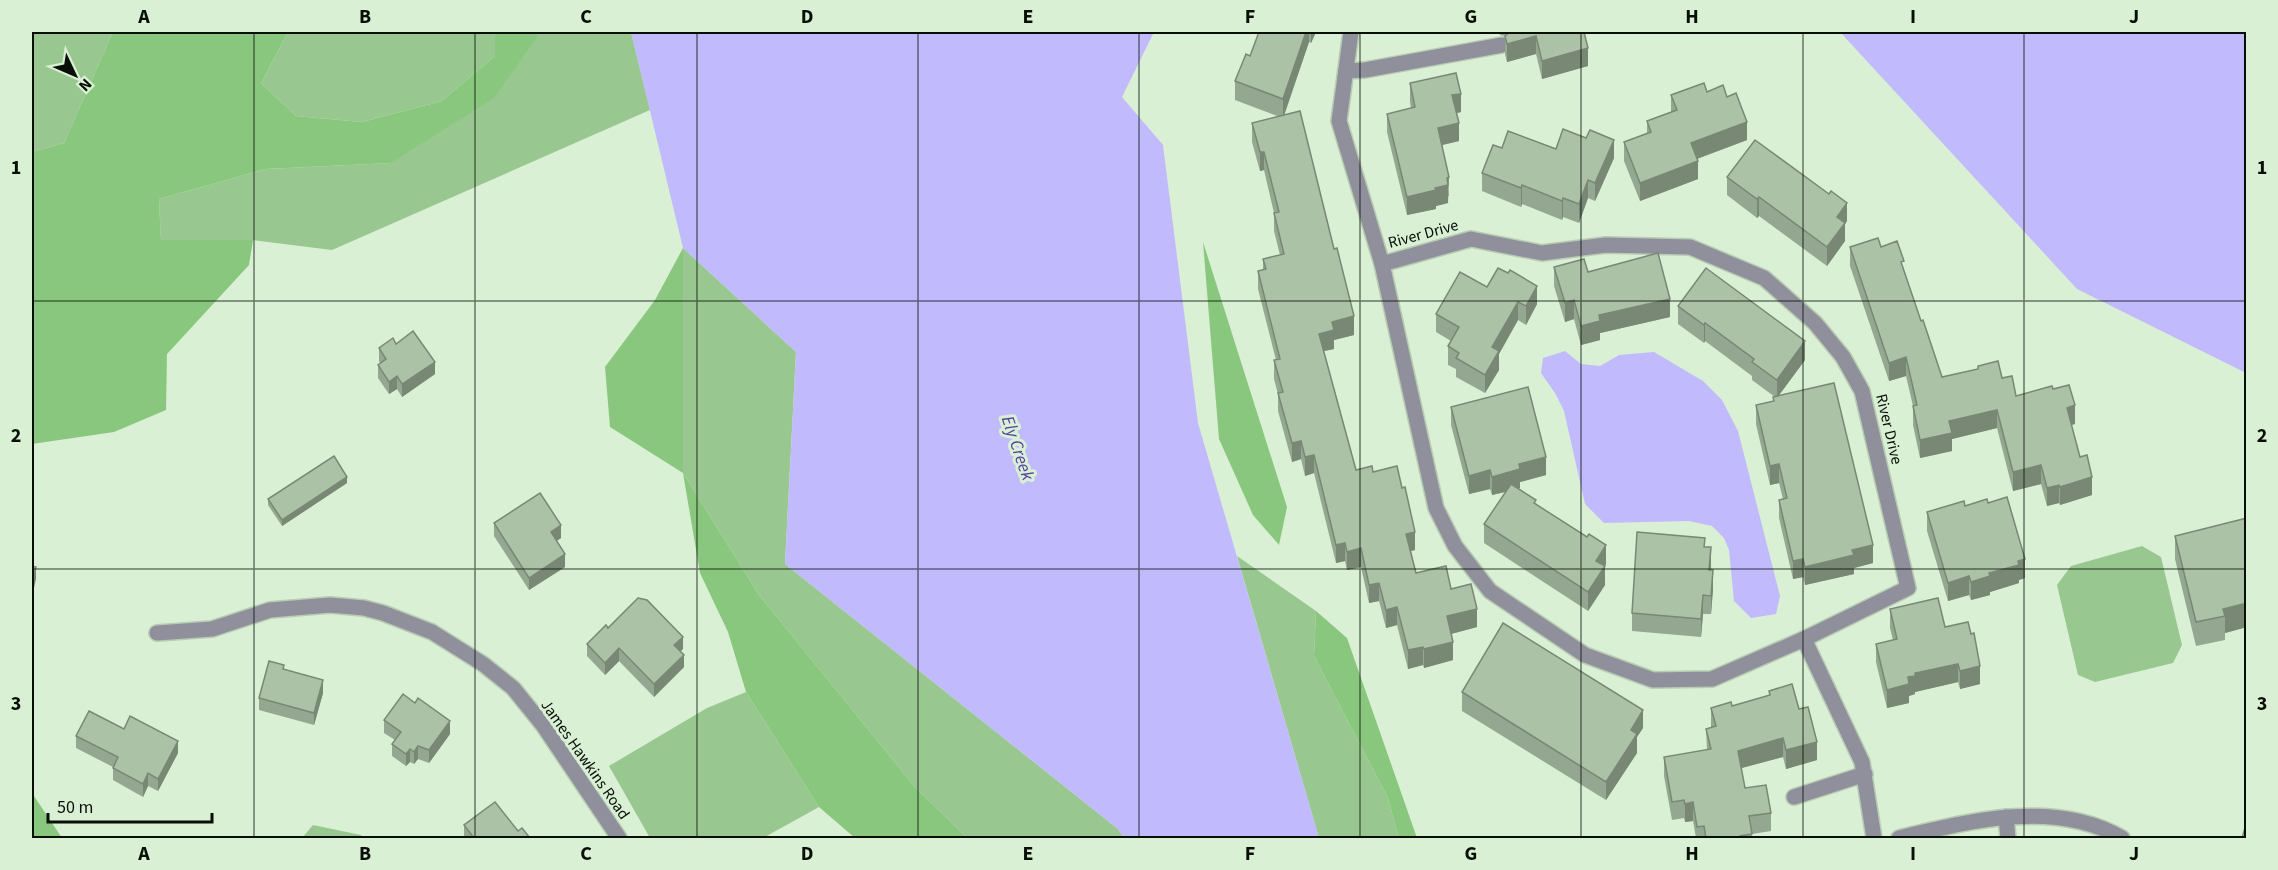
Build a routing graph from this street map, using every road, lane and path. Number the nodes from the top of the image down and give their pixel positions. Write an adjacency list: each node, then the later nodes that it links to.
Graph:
1 (1351, 32): 3 (street)
2 (1502, 45): 3 (street)
3 (1346, 71): 4 (street)
4 (1382, 264): 6 (street, River Drive); 6 (street, River Drive)
5 (157, 633): 10 (street, James Hawkins Road)
6 (1804, 639): 7 (street)
7 (1864, 774): 8 (street); 11 (street)
8 (1794, 797)
9 (2006, 817): 12 (street); 13 (street); 14 (street)
10 (619, 838)
11 (1874, 838)
12 (1899, 838)
13 (2008, 838)
14 (2122, 838)

